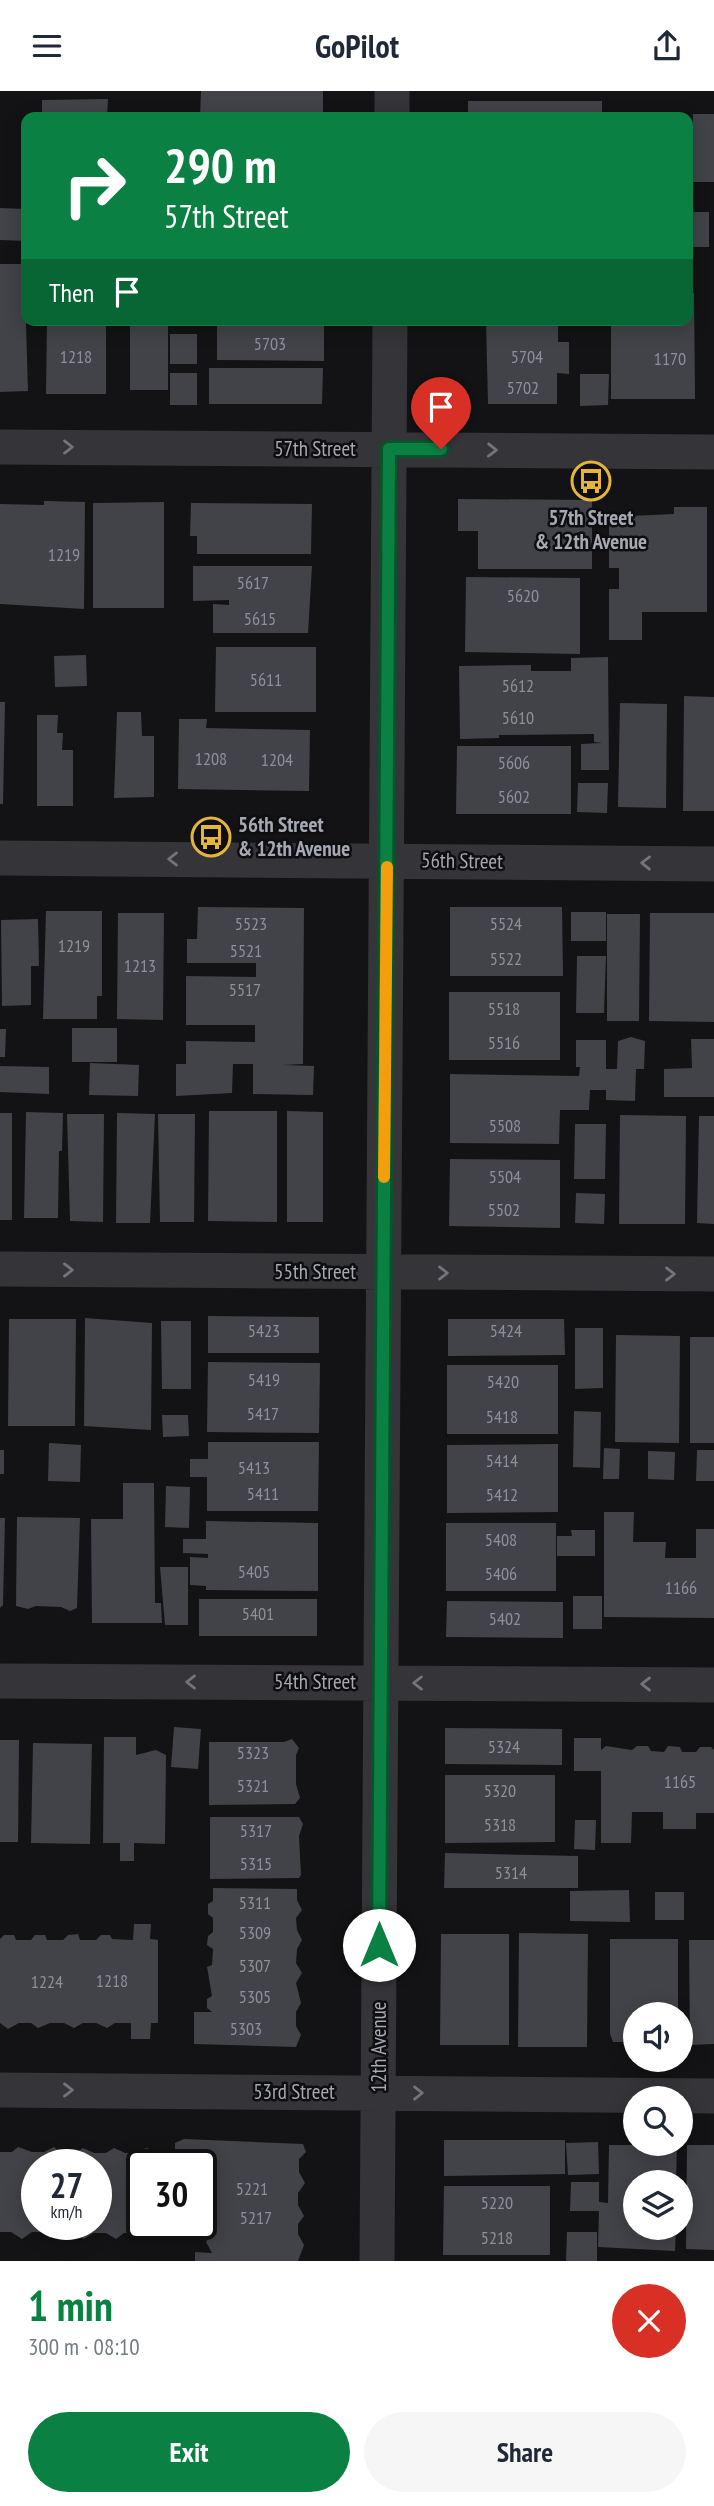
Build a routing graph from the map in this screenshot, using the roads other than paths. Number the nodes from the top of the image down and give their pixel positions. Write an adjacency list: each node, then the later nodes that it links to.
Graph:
1 (392, 91): 2 (street)
2 (391, 112)
3 (390, 326): 5 (street, 12th Avenue)
4 (0, 447): 5 (street, 57th Street, one-way to 5)
5 (389, 449): 6 (street, 57th Street, one-way to 6); 8 (street, 12th Avenue)
6 (714, 452)
7 (0, 858): 8 (street, 56th Street, one-way to 7)
8 (387, 861): 9 (street, 56th Street, one-way to 8); 11 (street, 12th Avenue)
9 (714, 864)
10 (0, 1269): 11 (street, 55th Street, one-way to 11)
11 (384, 1272): 12 (street, 55th Street, one-way to 12); 14 (street, 12th Avenue)
12 (714, 1274)
13 (0, 1681): 14 (street, 54th Street, one-way to 13)
14 (381, 1683): 15 (street, 54th Street, one-way to 14); 17 (street, 12th Avenue)
15 (714, 1685)
16 (0, 2090): 17 (street, 53rd Street, one-way to 17)
17 (378, 2092): 18 (street, 53rd Street, one-way to 18); 19 (street, 12th Avenue)
18 (714, 2096)
19 (377, 2261)

